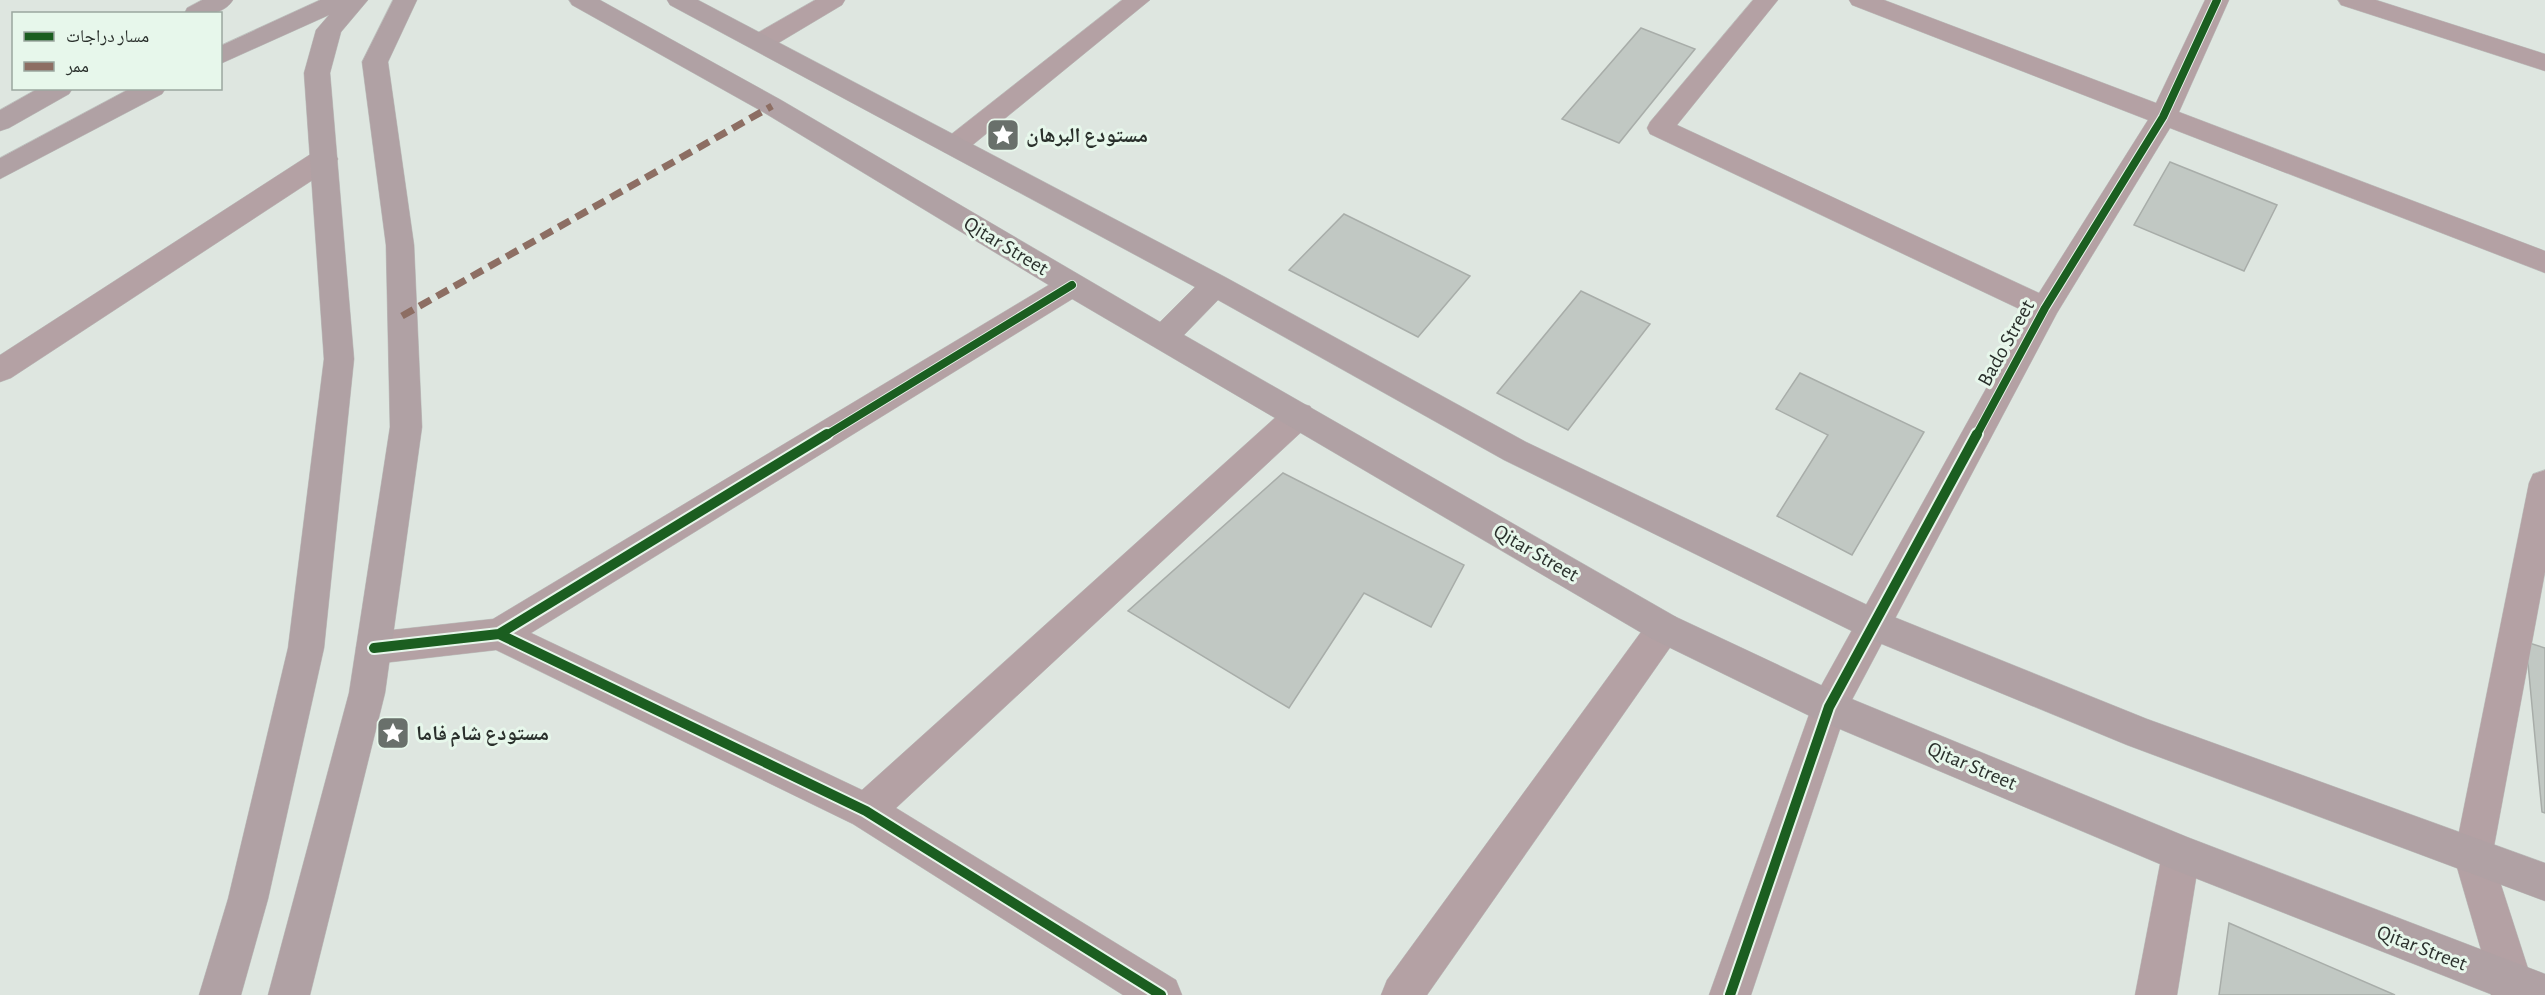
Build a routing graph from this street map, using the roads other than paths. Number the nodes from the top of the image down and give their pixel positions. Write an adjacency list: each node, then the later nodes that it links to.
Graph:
1 (221, 0): 13 (main road)
2 (340, 0): 15 (main road)
3 (356, 0): 22 (main road)
4 (405, 0): 35 (main road)
5 (581, 0): 25 (main road, Qitar Street)
6 (679, 0): 14 (main road)
7 (833, 0): 14 (street)
8 (1138, 0): 21 (street)
9 (1766, 0): 27 (street)
10 (1860, 0): 19 (street)
11 (2217, 0): 19 (street, Bado Street)
12 (2366, 2): 16 (street)
13 (200, 12)
14 (761, 42): 21 (main road)
15 (222, 55)
16 (2545, 63)
17 (56, 90): 20 (main road)
18 (149, 90): 23 (main road)
19 (2163, 117): 24 (street); 27 (street, Bado Street)
20 (0, 122)
21 (954, 146): 26 (main road)
22 (324, 159): 29 (street); 42 (main road)
23 (0, 171)
24 (2545, 262)
25 (1072, 285): 28 (main road, Qitar Street); 34 (street)
26 (1215, 285): 28 (main road); 32 (main road)
27 (2045, 308): 32 (street, Bado Street)
28 (1164, 336): 30 (main road, Qitar Street)
29 (0, 370)
30 (1299, 415): 33 (main road, Qitar Street); 37 (street)
31 (2545, 483): 39 (street)
32 (1872, 624): 36 (street, Bado Street); 39 (main road)
33 (1664, 628): 36 (main road, Qitar Street); 45 (street)
34 (499, 634): 35 (street); 37 (street)
35 (374, 648): 43 (main road)
36 (1829, 706): 38 (main road, Qitar Street); 46 (street, Bado Street)
37 (866, 811): 44 (street)
38 (2181, 854): 41 (main road, Qitar Street); 47 (street)
39 (2473, 857): 40 (main road); 41 (street)
40 (2545, 882)
41 (2523, 991)
42 (220, 995)
43 (289, 995)
44 (1161, 995)
45 (1402, 995)
46 (1730, 995)
47 (2156, 995)

